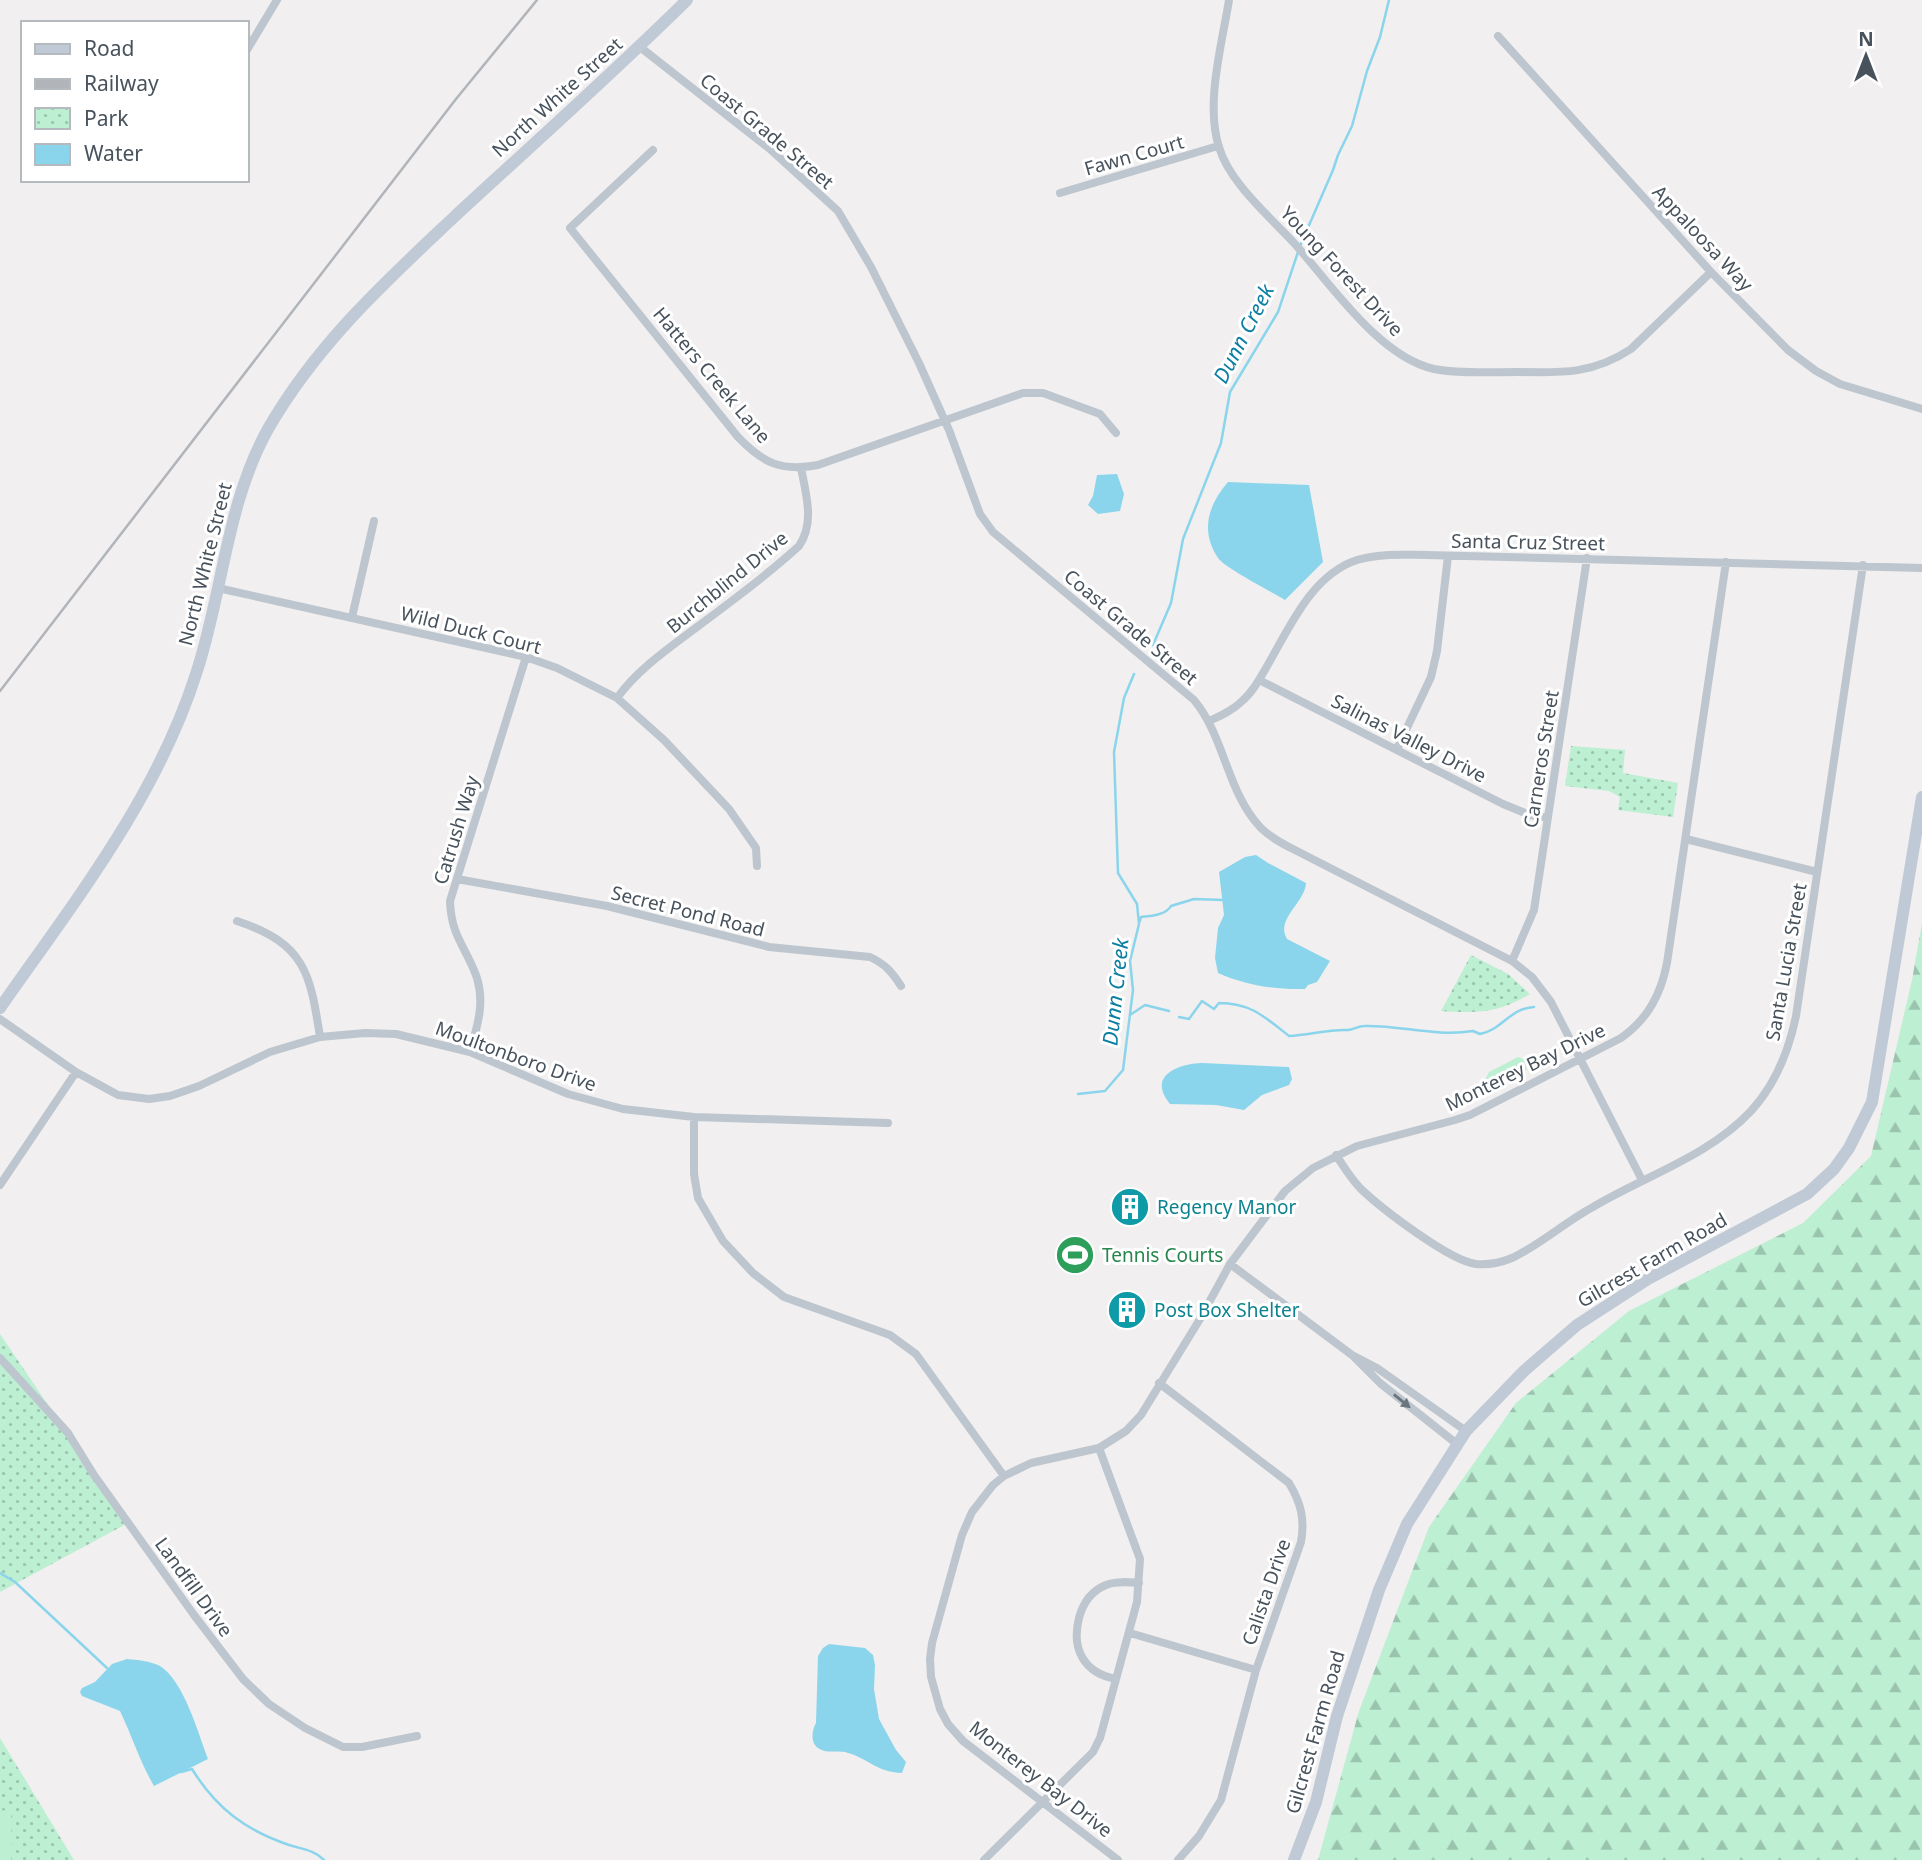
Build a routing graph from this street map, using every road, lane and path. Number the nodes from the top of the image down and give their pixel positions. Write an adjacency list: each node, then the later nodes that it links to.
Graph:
1 (277, 0): 6 (street)
2 (687, 0): 5 (main road, North White Street)
3 (1229, 0): 7 (street, Young Forest Drive)
4 (1498, 36): 10 (street, Appaloosa Way)
5 (640, 47): 12 (street, Coast Grade Street); 21 (main road, North White Street)
6 (248, 48)
7 (1218, 146): 9 (street, Fawn Court); 10 (street, Young Forest Drive)
8 (653, 150): 14 (street, Hatters Creek Lane)
9 (1060, 193)
10 (1711, 272): 11 (street, Appaloosa Way)
11 (1922, 410)
12 (945, 420): 13 (street, Hatters Creek Lane); 14 (street, Hatters Creek Lane); 26 (street, Coast Grade Street)
13 (1116, 433)
14 (801, 468): 25 (street, Burchblind Drive)
15 (374, 521): 22 (street)
16 (1448, 556): 17 (street, Santa Cruz Street); 24 (street, Santa Cruz Street); 27 (street)
17 (1587, 558): 18 (street, Santa Cruz Street); 29 (street, Carneros Street)
18 (1726, 562): 19 (street, Santa Cruz Street); 30 (street, Monterey Bay Drive)
19 (1864, 565): 20 (street, Santa Cruz Street); 32 (street, Santa Lucia Street)
20 (1922, 568)
21 (218, 588): 22 (street, Wild Duck Court); 37 (main road, North White Street)
22 (352, 617): 23 (street, Wild Duck Court)
23 (526, 657): 25 (street, Wild Duck Court); 33 (street, Catrush Way)
24 (1259, 680): 26 (street, Santa Cruz Street); 27 (street, Salinas Valley Drive)
25 (617, 698): 31 (street, Wild Duck Court)
26 (1209, 721): 35 (street, Coast Grade Street)
27 (1397, 749): 29 (street, Salinas Valley Drive)
28 (1922, 797): 52 (main road, Gilcrest Farm Road)
29 (1548, 818): 35 (street, Carneros Street)
30 (1686, 839): 32 (street); 41 (street, Monterey Bay Drive)
31 (757, 866)
32 (1817, 872): 46 (street, Santa Lucia Street)
33 (457, 879): 36 (street, Secret Pond Road); 40 (street, Catrush Way)
34 (237, 921): 39 (street)
35 (1512, 961): 41 (street, Coast Grade Street)
36 (901, 986)
37 (0, 1008)
38 (0, 1019): 42 (street, Moultonboro Drive)
39 (320, 1037): 40 (street, Moultonboro Drive); 42 (street, Moultonboro Drive)
40 (470, 1052): 43 (street, Moultonboro Drive)
41 (1580, 1058): 45 (street, Monterey Bay Drive); 46 (street, Coast Grade Street)
42 (76, 1072): 47 (street)
43 (694, 1117): 44 (street, Moultonboro Drive); 55 (street)
44 (888, 1123)
45 (1336, 1155): 46 (street, Santa Lucia Street); 48 (street, Monterey Bay Drive)
46 (1642, 1180)
47 (0, 1185)
48 (1230, 1264): 49 (street); 51 (street, Monterey Bay Drive)
49 (1352, 1355): 52 (street); 53 (street, one-way to 53)
50 (0, 1358): 60 (street, Landfill Drive)
51 (1159, 1383): 54 (street, Monterey Bay Drive); 58 (street, Calista Drive)
52 (1465, 1431): 53 (main road, Gilcrest Farm Road)
53 (1457, 1444): 65 (main road, Gilcrest Farm Road)
54 (1099, 1448): 55 (street, Monterey Bay Drive); 56 (street)
55 (1004, 1476): 61 (street, Monterey Bay Drive)
56 (1139, 1583): 57 (street); 59 (street)
57 (1130, 1633): 58 (street); 59 (street)
58 (1256, 1670): 64 (street, Calista Drive)
59 (1116, 1679): 61 (street)
60 (418, 1736)
61 (1042, 1801): 62 (street); 63 (street, Monterey Bay Drive)
62 (984, 1860)
63 (1118, 1860)
64 (1178, 1860)
65 (1294, 1860)

